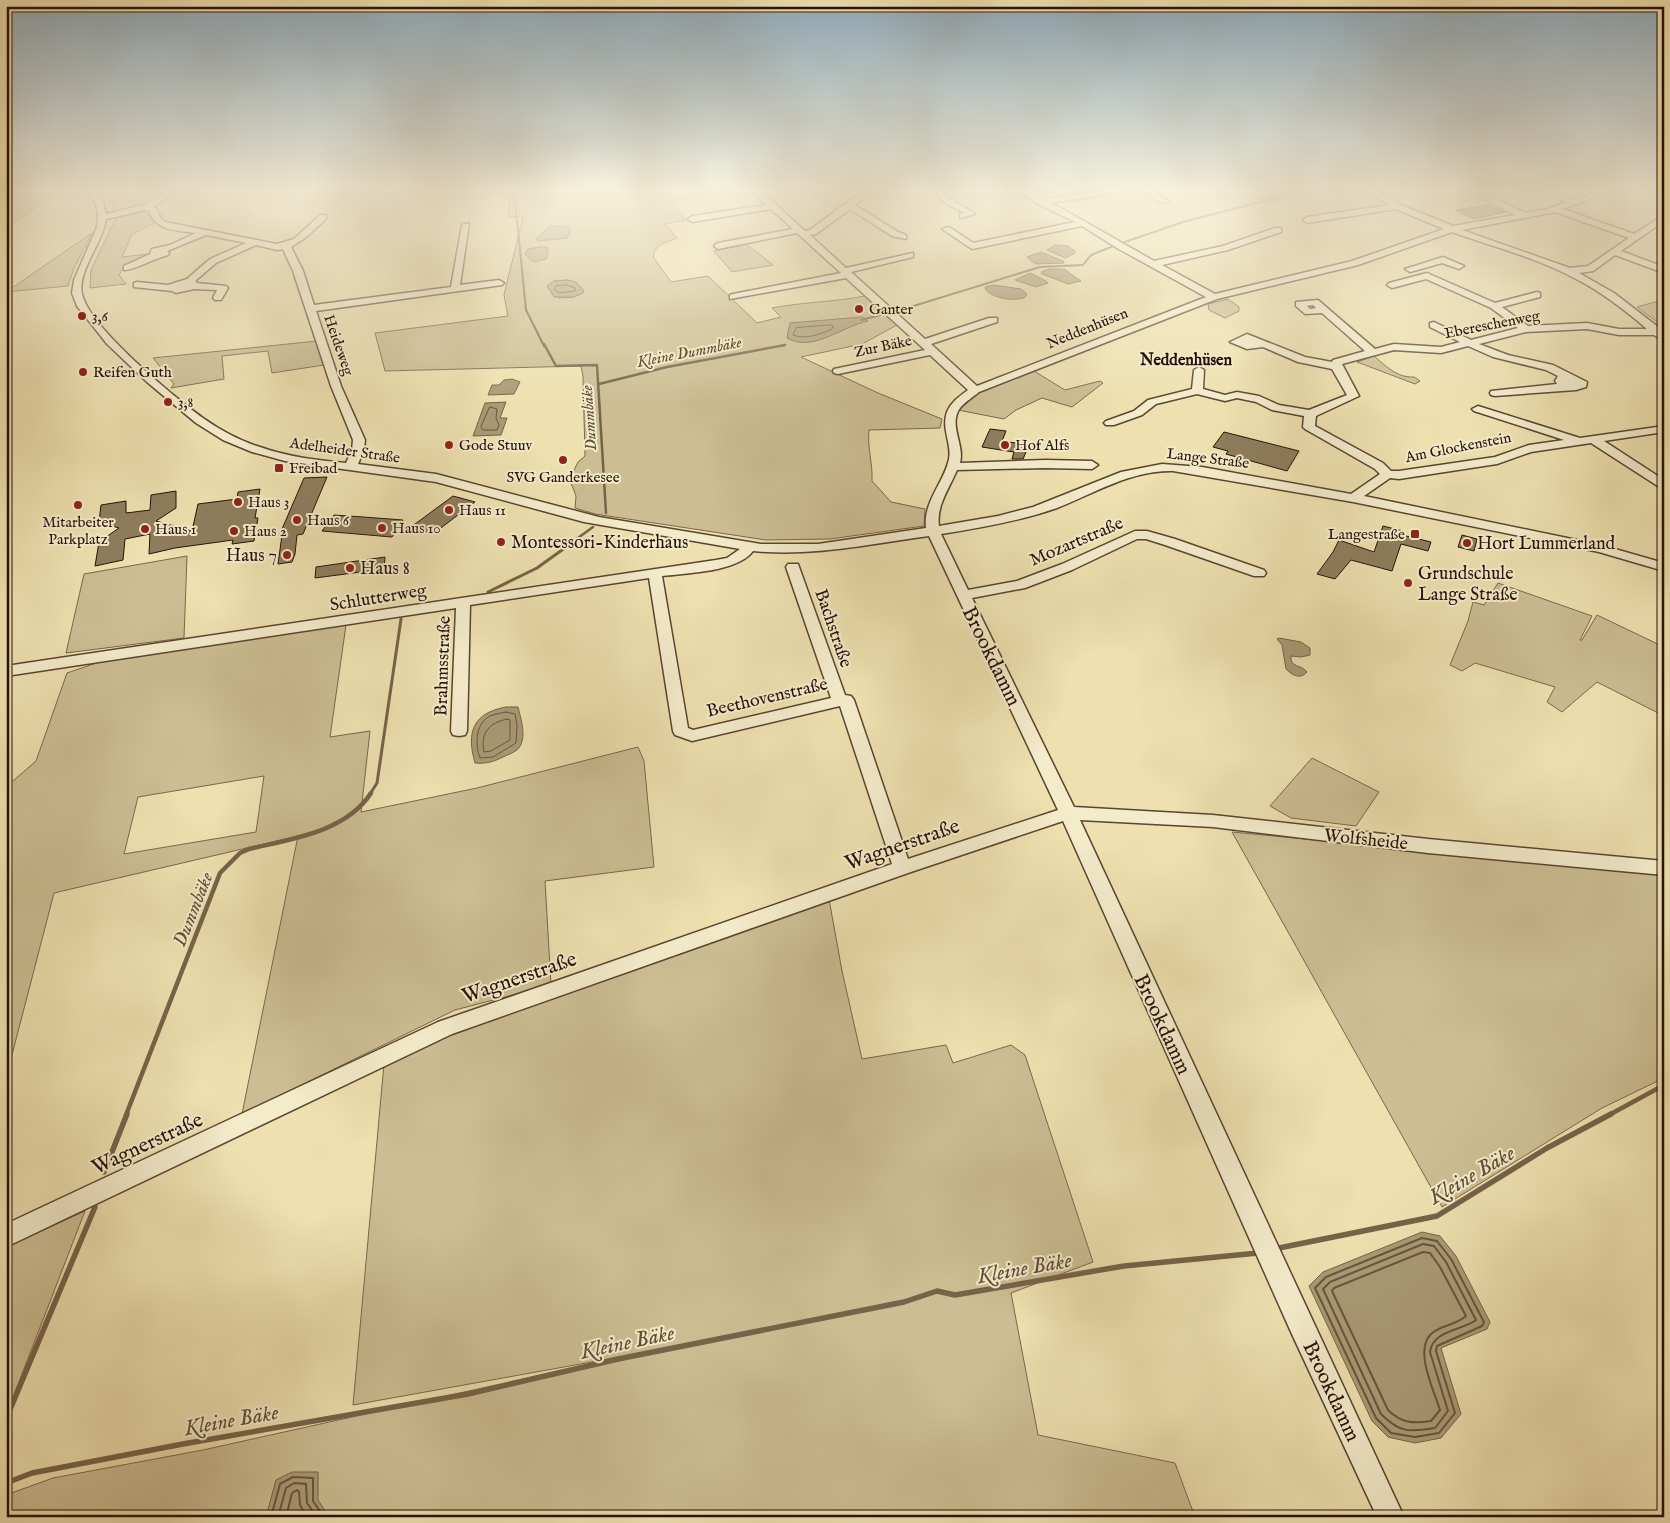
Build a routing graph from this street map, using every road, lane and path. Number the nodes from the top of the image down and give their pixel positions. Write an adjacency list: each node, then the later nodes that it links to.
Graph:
1 (86, 261): 62 (street, Adelheider Straße)
2 (141, 261): 19 (street)
3 (213, 261): 29 (street)
4 (292, 261): 37 (street, Heideweg)
5 (460, 261): 31 (street)
6 (833, 261): 24 (street)
7 (888, 261): 24 (street)
8 (1148, 261): 16 (street)
9 (1166, 261): 16 (street)
10 (1361, 261): 35 (street, Neddenhüsen)
11 (1439, 261): 20 (street)
12 (1446, 261): 18 (street)
13 (1540, 261): 23 (street)
14 (1601, 261): 21 (street)
15 (1639, 261): 22 (street)
16 (1153, 264): 35 (street)
17 (1399, 264): 20 (street)
18 (1459, 266)
19 (127, 268)
20 (1410, 268): 25 (street)
21 (1590, 269): 23 (street); 26 (street)
22 (1664, 270)
23 (1569, 271): 26 (street)
24 (846, 273): 33 (street); 45 (street)
25 (1427, 276): 30 (street); 36 (street)
26 (1587, 279): 42 (street)
27 (499, 283): 31 (street)
28 (138, 284): 29 (street)
29 (192, 284): 34 (street)
30 (1392, 285)
31 (455, 289): 37 (street)
32 (1537, 295): 36 (street)
33 (733, 297)
34 (218, 298)
35 (1214, 298): 51 (street, Neddenhüsen)
36 (1494, 306): 41 (street)
37 (310, 309): 62 (street, Heideweg)
38 (1324, 310): 46 (street)
39 (993, 320): 45 (street, Zur Bäke)
40 (1434, 325): 44 (street)
41 (1526, 329): 42 (street, Ebereschenweg); 44 (street, Ebereschenweg)
42 (1661, 335)
43 (1265, 344): 47 (street)
44 (1470, 344): 46 (street, Ebereschenweg); 50 (street)
45 (930, 347): 49 (street, Zur Bäke); 51 (street)
46 (1373, 352): 47 (street, Ebereschenweg)
47 (1336, 366): 55 (street)
48 (1199, 370): 52 (street)
49 (838, 371)
50 (1568, 381): 53 (street)
51 (975, 390): 61 (street, Neddenhüsen)
52 (1197, 391): 55 (street); 56 (street)
53 (1495, 393)
54 (1478, 409): 59 (street, Am Glockenstein)
55 (1310, 414): 63 (street)
56 (1110, 423)
57 (1664, 429): 58 (street, Am Glockenstein)
58 (1593, 439): 59 (street, Am Glockenstein); 64 (street)
59 (1576, 441): 63 (street, Am Glockenstein)
60 (1092, 465): 61 (street)
61 (952, 467): 66 (street, Neddenhüsen)
62 (350, 468): 67 (street, Adelheider Straße)
63 (1388, 474): 65 (street, Am Glockenstein)
64 (1664, 486)
65 (1353, 498): 66 (street, Lange Straße); 69 (street, Lange Straße)
66 (933, 531): 67 (street, Lange Straße); 72 (street, Brookdamm)
67 (749, 546): 71 (street, Schlutterweg)
68 (793, 567): 75 (street, Bachstraße)
69 (1664, 568)
70 (1259, 573): 72 (street, Mozartstraße)
71 (655, 574): 73 (street, Schlutterweg); 75 (street, Beethovenstraße)
72 (963, 595): 77 (street, Brookdamm)
73 (463, 603): 74 (street, Schlutterweg); 76 (street, Brahmsstraße)
74 (6, 671)
75 (840, 700): 78 (street, Beethovenstraße)
76 (459, 731)
77 (1068, 813): 78 (street, Wagnerstraße); 79 (street, Wolfsheide); 81 (street, Brookdamm)
78 (902, 868): 80 (street, Wagnerstraße)
79 (1664, 868)
80 (6, 1236)
81 (1391, 1517)

